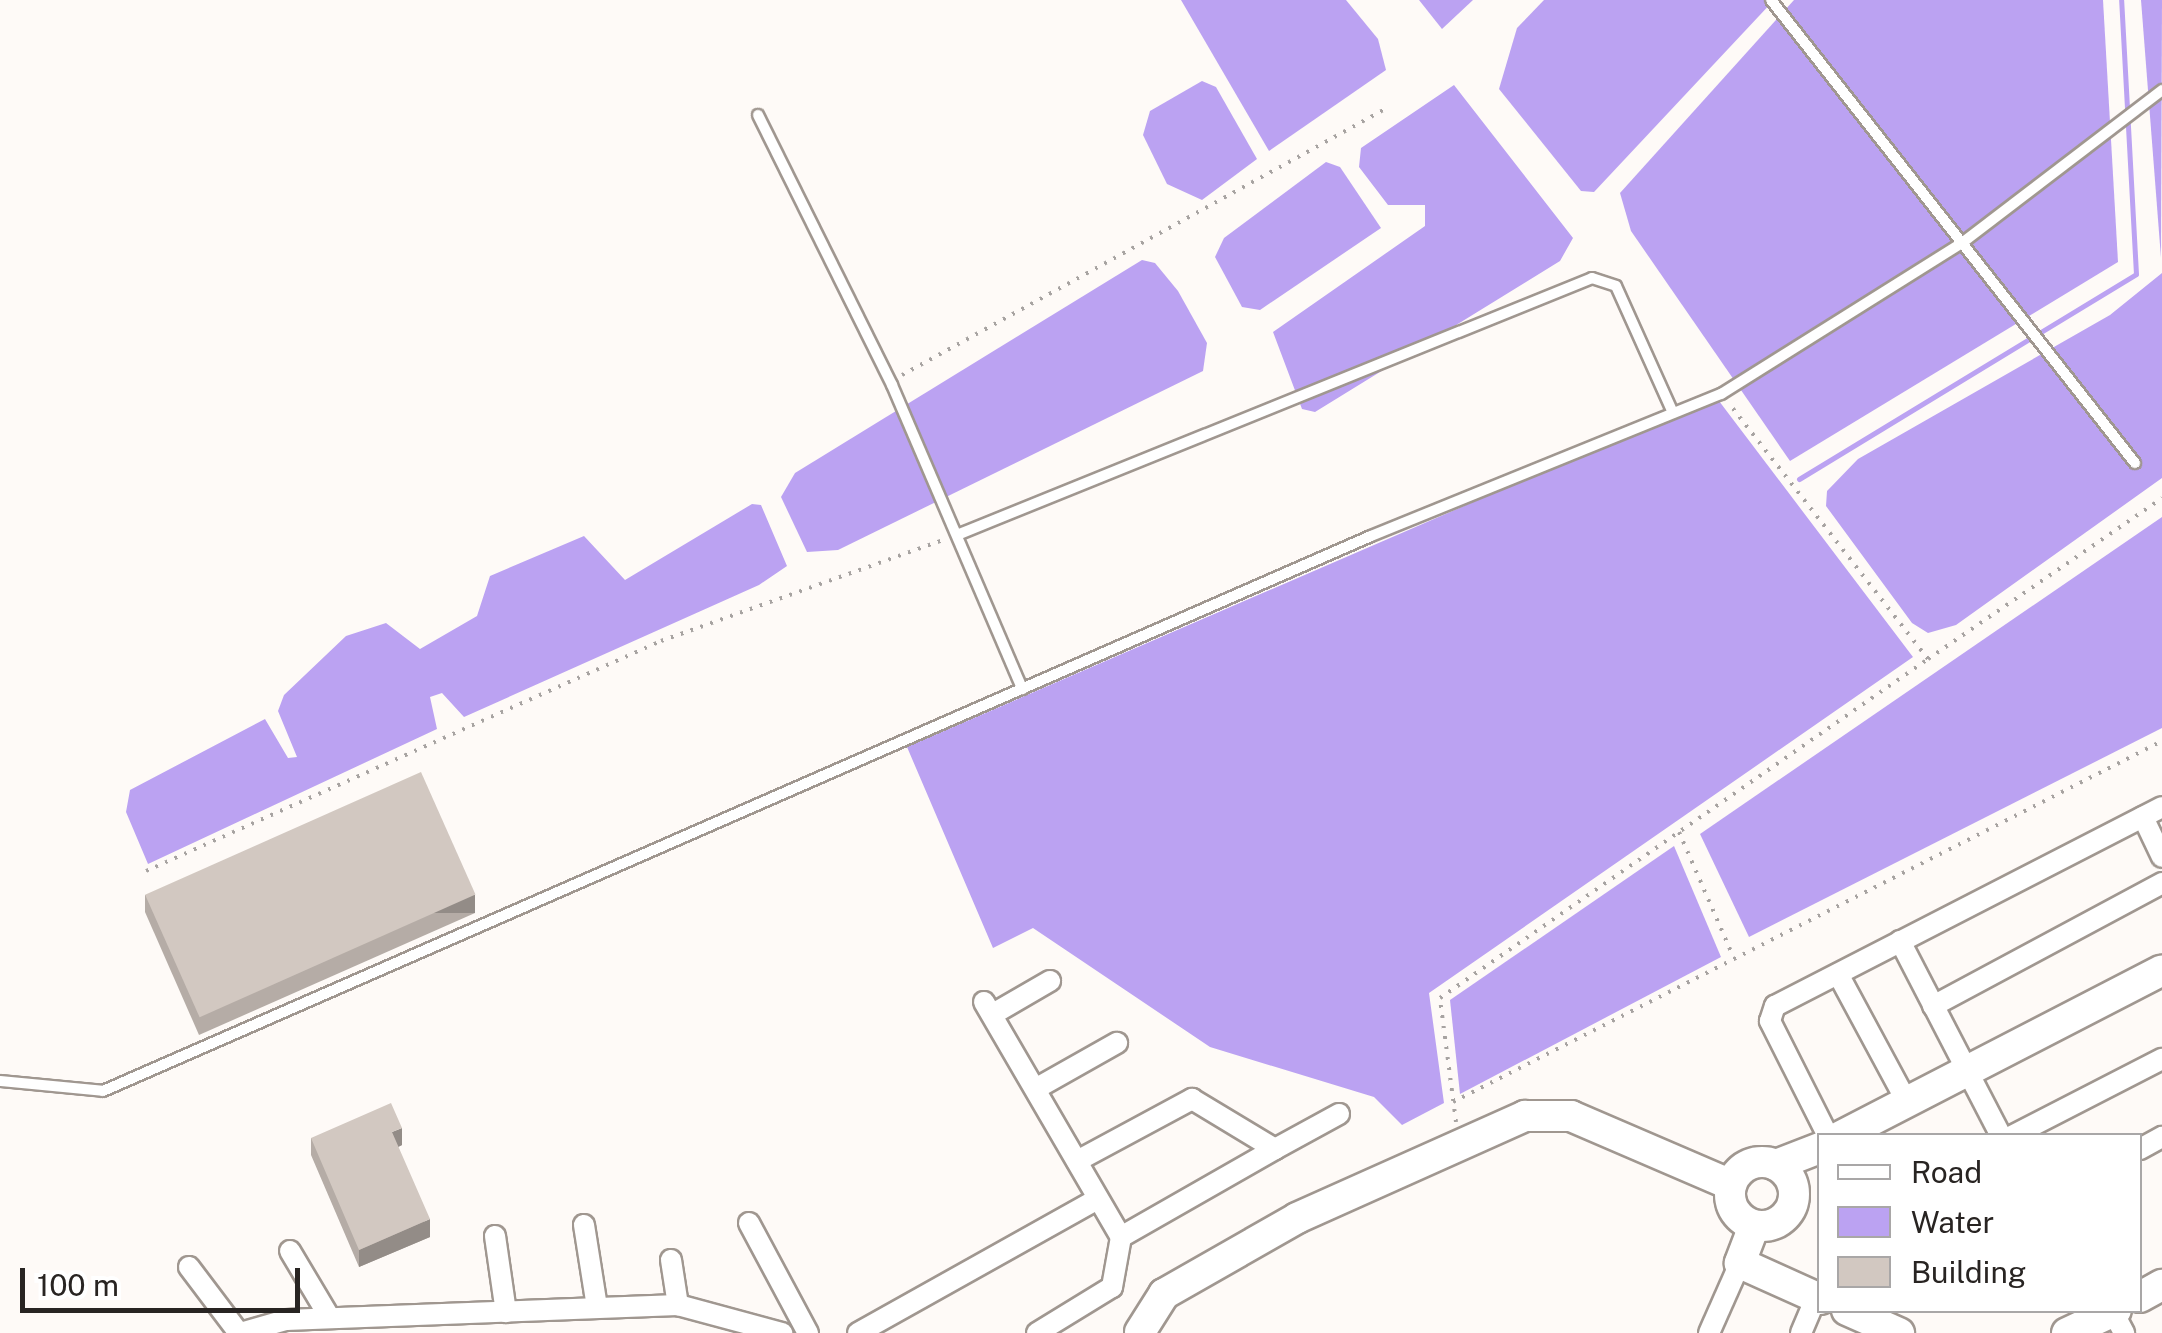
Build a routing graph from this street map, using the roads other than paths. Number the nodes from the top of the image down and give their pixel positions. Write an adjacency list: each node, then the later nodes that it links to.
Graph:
1 (1771, 0): 4 (lane)
2 (2162, 90): 4 (lane)
3 (758, 115): 7 (lane)
4 (1962, 242): 5 (lane); 6 (lane)
5 (1673, 414): 7 (lane); 8 (lane)
6 (2135, 463)
7 (957, 535): 8 (lane)
8 (1022, 689): 20 (lane)
9 (2152, 812): 10 (street); 12 (street)
10 (2162, 857)
11 (2162, 883): 16 (street)
12 (1900, 941): 14 (street); 16 (street)
13 (2162, 970): 19 (street)
14 (1838, 974): 22 (street); 24 (street)
15 (1050, 981): 21 (street)
16 (1934, 1006): 19 (street)
17 (1117, 1043): 21 (street)
18 (2162, 1059): 27 (street)
19 (1968, 1072): 22 (street); 26 (street)
20 (0, 1080)
21 (1037, 1088): 30 (street)
22 (1908, 1104): 25 (street)
23 (1339, 1114): 28 (street)
24 (1827, 1133)
25 (1847, 1133)
26 (1999, 1133)
27 (2018, 1133)
28 (1275, 1149): 30 (street); 38 (street)
29 (1817, 1149): 31 (street)
30 (1077, 1162): 33 (street)
31 (1776, 1165): 32 (street); 36 (street)
32 (1731, 1185): 36 (street); 56 (street)
33 (1098, 1200): 38 (street); 54 (street)
34 (749, 1223): 53 (street)
35 (584, 1225): 46 (street)
36 (1754, 1226): 41 (street)
37 (495, 1236): 47 (street)
38 (1120, 1237): 55 (street)
39 (290, 1251): 50 (street)
40 (671, 1260): 45 (street)
41 (1740, 1263): 43 (street); 57 (street)
42 (189, 1266): 51 (street)
43 (1817, 1298)
44 (1817, 1300): 58 (street)
45 (678, 1305): 46 (street); 52 (street)
46 (597, 1307): 47 (street)
47 (506, 1312): 50 (street)
48 (1854, 1313): 59 (street)
49 (2123, 1313): 60 (street)
50 (330, 1318): 51 (street)
51 (240, 1333)
52 (782, 1333)
53 (808, 1333)
54 (858, 1333)
55 (1036, 1333)
56 (1141, 1333)
57 (1708, 1333)
58 (1802, 1333)
59 (1900, 1333)
60 (2067, 1333)

